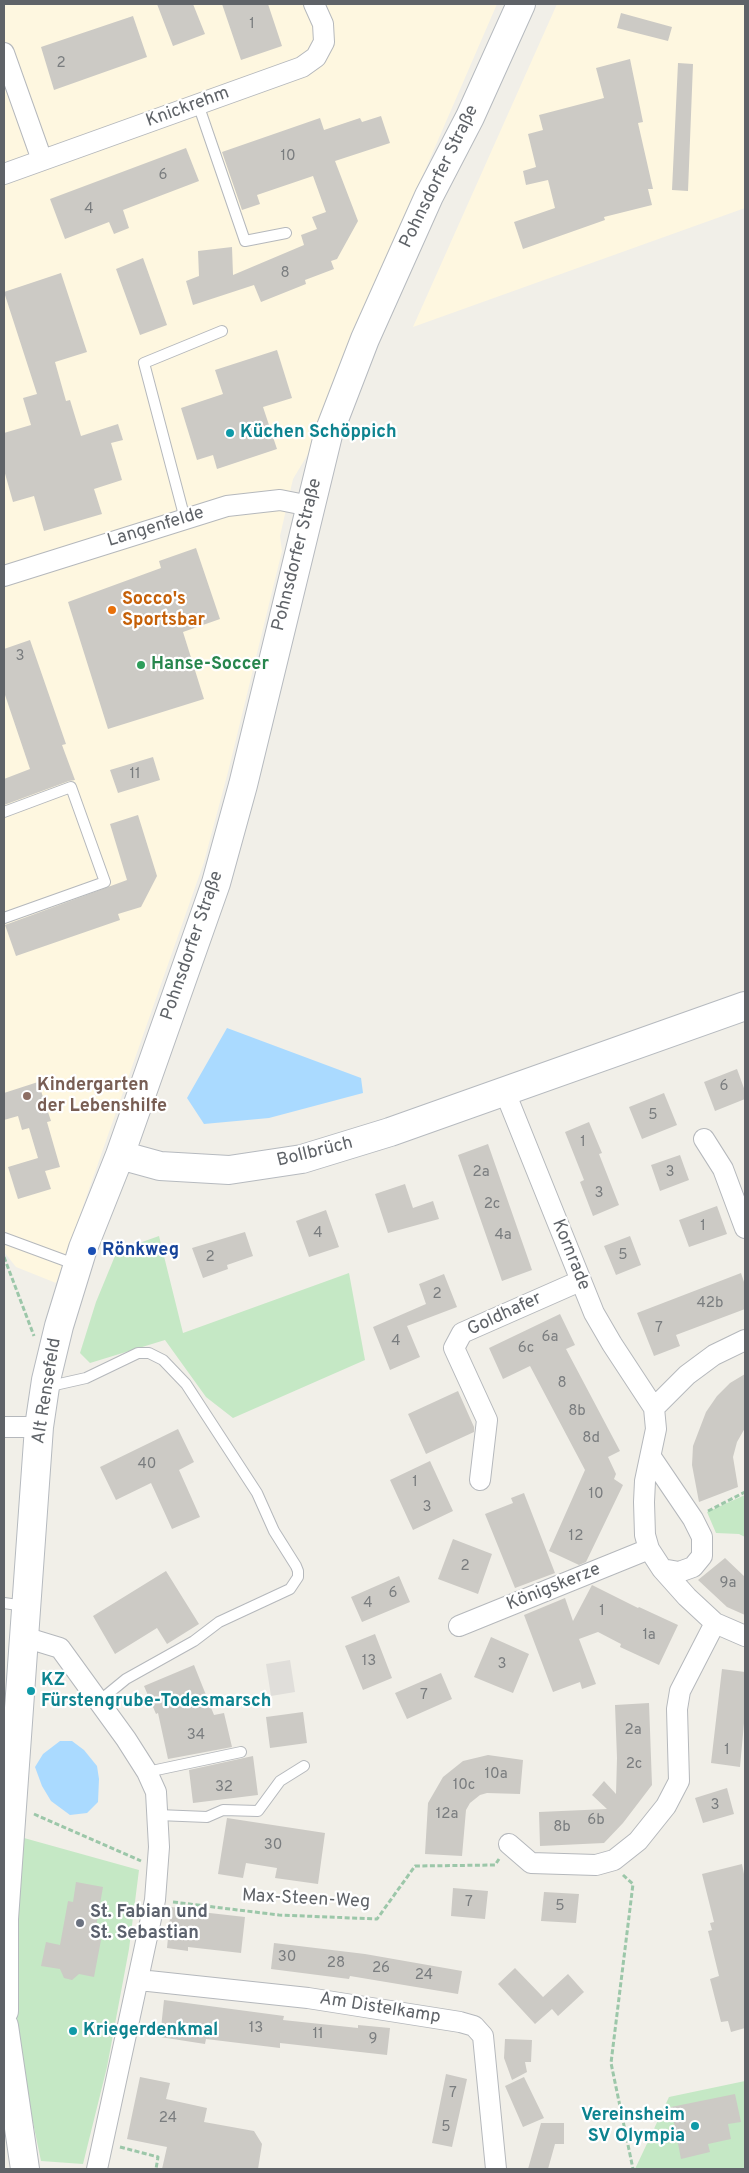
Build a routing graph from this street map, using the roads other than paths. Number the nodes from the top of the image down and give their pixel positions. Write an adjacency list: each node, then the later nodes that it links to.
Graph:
1 (314, 4): 4 (street, Knickrehm)
2 (521, 4): 9 (main road, Pohnsdorfer Straße)
3 (4, 53): 5 (street)
4 (198, 104): 5 (street, Knickrehm); 7 (lane)
5 (42, 160): 6 (street, Knickrehm)
6 (4, 174)
7 (286, 233)
8 (222, 332): 10 (lane)
9 (310, 506): 10 (street, Langenfelde); 17 (main road, Pohnsdorfer Straße)
10 (185, 520): 11 (street, Langenfelde)
11 (4, 576)
12 (4, 812): 13 (lane)
13 (4, 918)
14 (745, 1006): 15 (main road, Bollbrüch)
15 (505, 1092): 17 (main road, Bollbrüch); 21 (street, Kornrade)
16 (704, 1139): 18 (street)
17 (120, 1155): 20 (main road, Alt Rensefeld)
18 (745, 1228)
19 (4, 1238): 20 (lane)
20 (78, 1266): 23 (main road, Alt Rensefeld)
21 (580, 1281): 24 (street, Kornrade); 28 (street, Goldhafer)
22 (745, 1340): 24 (street)
23 (45, 1387): 26 (main road, Alt Rensefeld); 36 (lane)
24 (654, 1408): 27 (street)
25 (4, 1427): 26 (street)
26 (39, 1427): 31 (main road, Alt Rensefeld)
27 (651, 1456): 29 (street); 30 (street)
28 (480, 1480)
29 (649, 1549): 30 (street); 33 (street, Königskerze)
30 (662, 1569): 32 (street)
31 (15, 1605): 35 (main road, Alt Rensefeld)
32 (715, 1623): 34 (street); 42 (street)
33 (460, 1626)
34 (745, 1636)
35 (24, 1637): 36 (street); 40 (main road, Alt Rensefeld)
36 (98, 1702): 39 (street)
37 (240, 1752): 39 (lane)
38 (304, 1766): 41 (lane)
39 (147, 1772): 41 (street)
40 (8, 1804): 43 (main road, Alt Rensefeld)
41 (158, 1815): 44 (street)
42 (509, 1844)
43 (4, 1920): 45 (main road, Alt Rensefeld)
44 (139, 1980): 49 (street); 50 (street, Am Distelkamp)
45 (4, 2011)
46 (4, 2026): 47 (main road)
47 (7, 2068): 48 (main road)
48 (25, 2169)
49 (97, 2169)
50 (496, 2169)

